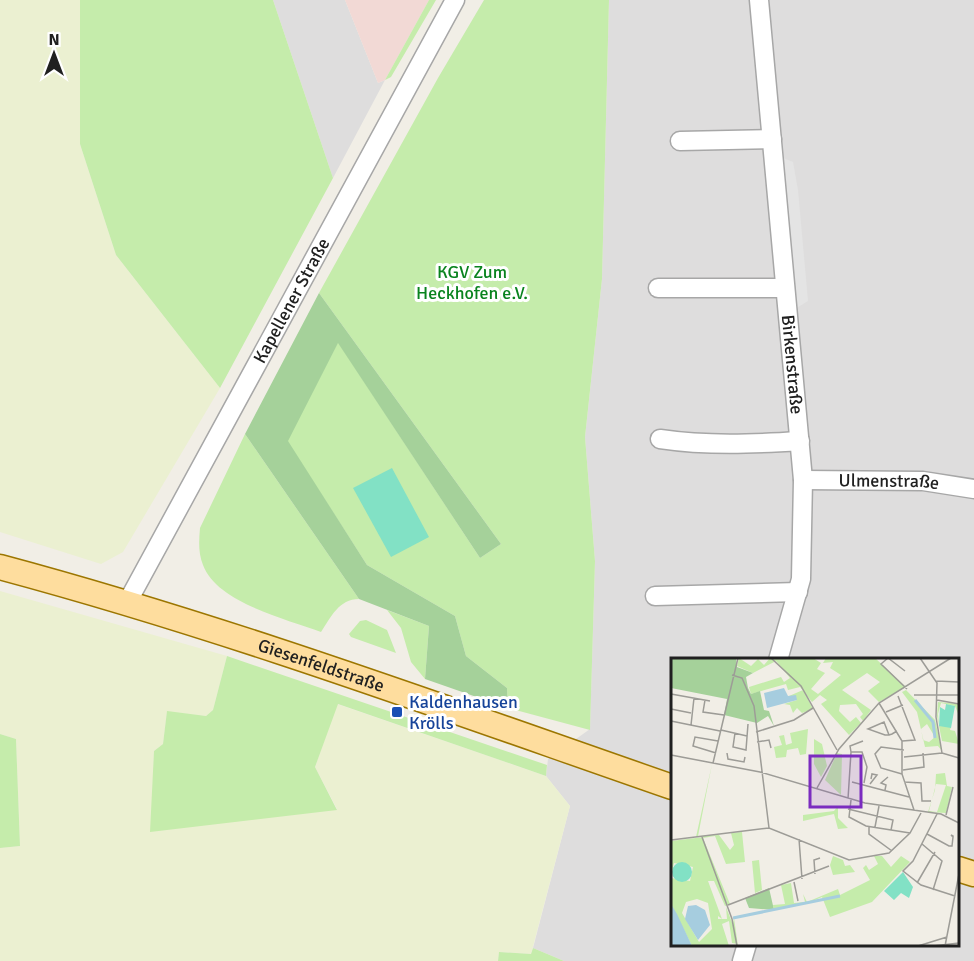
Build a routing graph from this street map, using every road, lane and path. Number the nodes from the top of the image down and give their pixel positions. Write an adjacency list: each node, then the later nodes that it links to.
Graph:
1 (455, 0): 14 (street, Kapellener Straße)
2 (759, 0): 3 (street, Birkenstraße)
3 (772, 139): 4 (street); 6 (street, Birkenstraße)
4 (680, 141)
5 (657, 288): 6 (street, Birkenstraße)
6 (785, 288): 8 (street, Birkenstraße)
7 (660, 440): 8 (street)
8 (800, 441): 9 (street, Birkenstraße)
9 (803, 480): 10 (street, Ulmenstraße); 12 (street, Birkenstraße)
10 (974, 489)
11 (0, 567): 14 (main road, Giesenfeldstraße)
12 (798, 592): 13 (street); 15 (street, Birkenstraße)
13 (655, 596)
14 (128, 601): 16 (main road, Giesenfeldstraße)
15 (779, 658)
16 (671, 787)
17 (959, 870): 18 (main road)
18 (974, 874)
19 (747, 946): 20 (street)
20 (742, 961)

